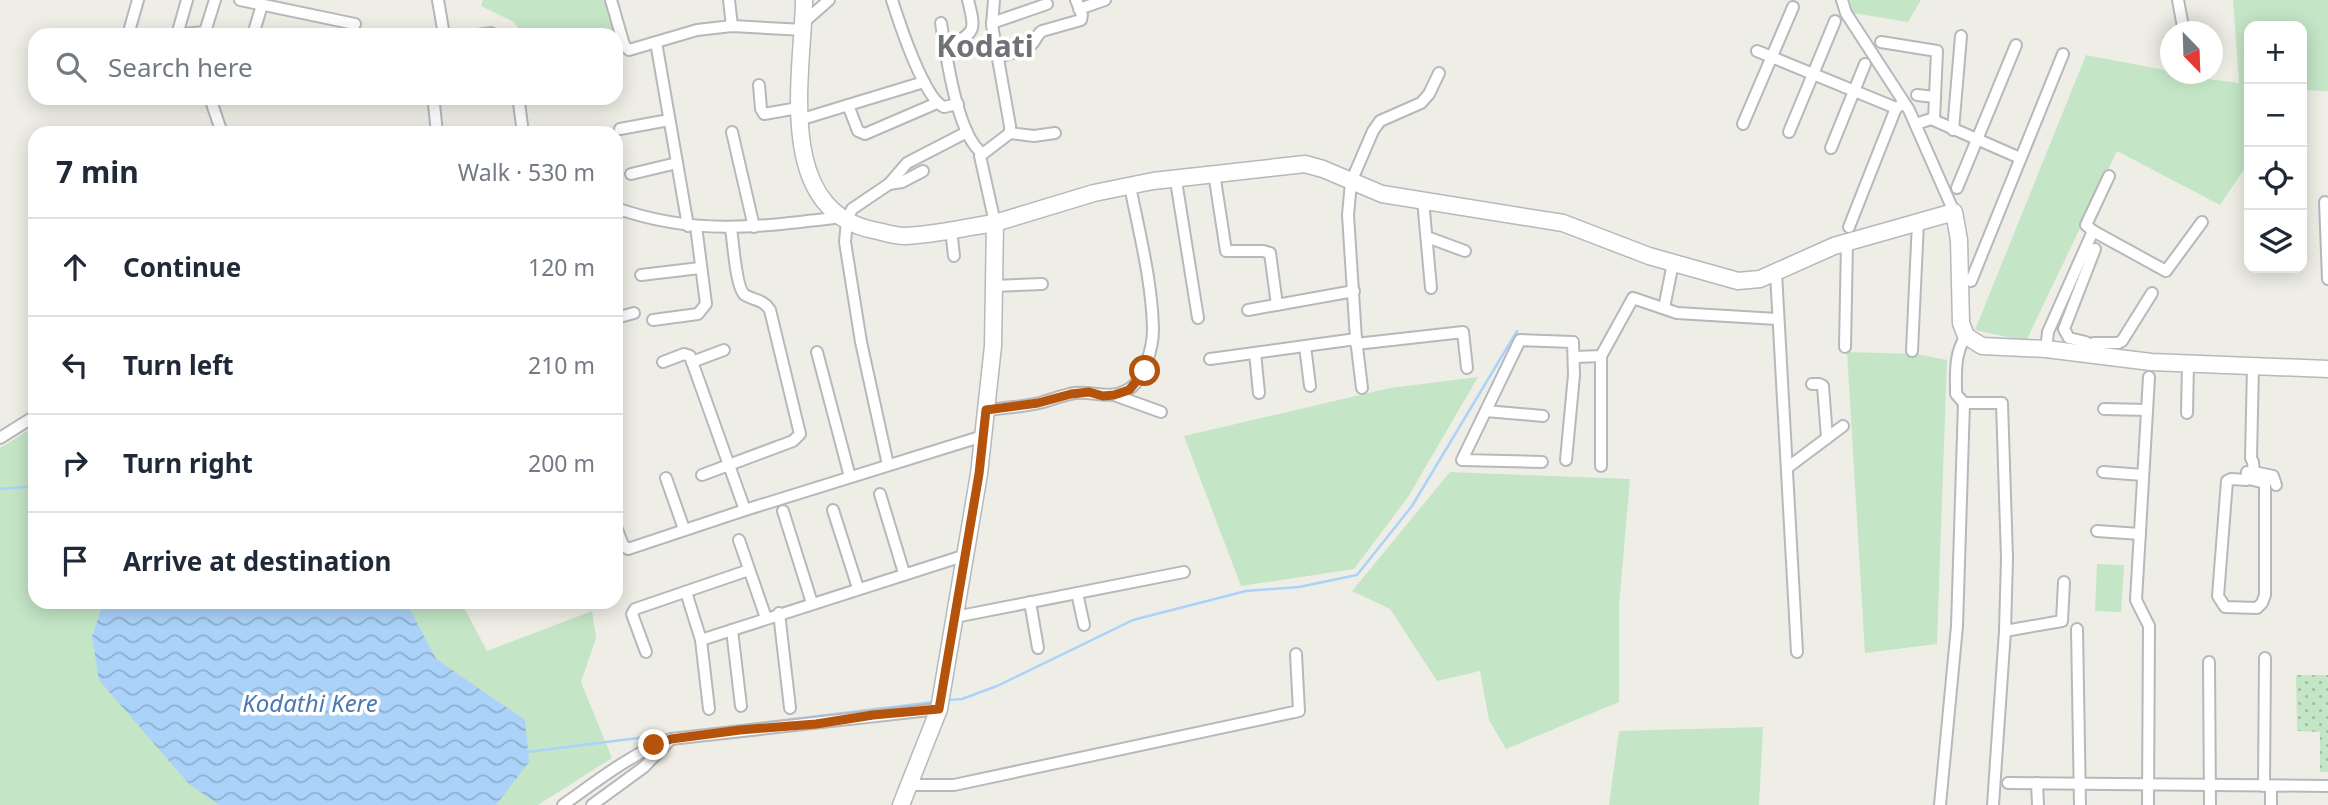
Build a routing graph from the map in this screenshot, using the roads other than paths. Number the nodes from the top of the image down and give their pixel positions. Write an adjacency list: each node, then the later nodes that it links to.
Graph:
1 (138, 0): 27 (street)
2 (187, 0): 28 (street)
3 (215, 0): 29 (street)
4 (240, 0): 18 (street)
5 (438, 0): 31 (street)
6 (611, 0): 32 (street)
7 (729, 0): 25 (street)
8 (804, 0): 26 (street)
9 (829, 0): 26 (street)
10 (892, 0): 46 (street)
11 (968, 0): 38 (street)
12 (994, 0): 23 (street)
13 (1105, 0): 17 (street)
14 (1842, 0): 57 (street)
15 (2178, 0): 21 (street)
16 (1047, 4): 23 (street)
17 (1078, 4): 41 (street)
18 (262, 5): 24 (street); 30 (street)
19 (1793, 7): 42 (street)
20 (1835, 21): 45 (street)
21 (2182, 21)
22 (941, 23): 38 (street)
23 (992, 23): 41 (street)
24 (355, 24)
25 (732, 26): 26 (street); 35 (street)
26 (804, 26): 58 (street)
27 (130, 28)
28 (179, 28)
29 (207, 28)
30 (255, 28)
31 (443, 28)
32 (619, 28)
33 (1961, 36): 67 (street)
34 (623, 42): 35 (street)
35 (656, 42): 59 (street)
36 (1881, 42): 50 (street)
37 (2016, 45): 73 (street)
38 (946, 50): 52 (street)
39 (1757, 51): 42 (street)
40 (2063, 54): 76 (street)
41 (998, 57): 71 (street)
42 (1771, 57): 45 (street); 61 (street)
43 (1865, 64): 48 (street)
44 (1439, 73): 83 (street)
45 (1813, 74): 48 (street); 70 (street)
46 (924, 82): 51 (street); 56 (street)
47 (759, 85): 58 (street)
48 (1854, 91): 57 (street); 74 (street)
49 (1917, 95): 50 (street)
50 (1935, 97): 60 (street)
51 (937, 103): 52 (street); 56 (street)
52 (958, 104): 69 (street)
53 (212, 105): 63 (street)
54 (434, 105): 64 (street)
55 (519, 105): 65 (street)
56 (848, 105): 58 (street)
57 (1900, 105): 62 (street); 100 (street)
58 (799, 114): 91 (street)
59 (669, 120): 66 (street); 77 (street)
60 (1934, 120): 62 (street); 67 (street)
61 (1743, 124)
62 (1916, 124): 90 (street)
63 (220, 126)
64 (436, 126)
65 (522, 126)
66 (623, 128)
67 (1953, 130): 73 (street)
68 (732, 132): 96 (street)
69 (967, 132): 75 (street); 84 (street)
70 (1790, 132)
71 (1010, 133): 72 (street); 75 (street)
72 (1055, 133)
73 (1979, 140): 76 (street); 86 (street)
74 (1831, 148)
75 (982, 153): 94 (street)
76 (2020, 158): 110 (street)
77 (677, 163): 80 (street); 95 (street)
78 (923, 171): 84 (street)
79 (1214, 173): 81 (street); 83 (street); 116 (street)
80 (631, 174)
81 (1179, 176): 85 (street); 121 (street)
82 (2109, 176): 99 (street)
83 (1351, 182): 87 (street); 114 (street)
84 (889, 184): 91 (street)
85 (1130, 186): 94 (street); 148 (street)
86 (1957, 188)
87 (1423, 200): 101 (street); 105 (street)
88 (2326, 202): 109 (street)
89 (623, 210): 95 (street)
90 (1954, 212): 92 (street); 124 (street)
91 (844, 218): 96 (street); 98 (street); 165 (street)
92 (1918, 222): 100 (street); 131 (street)
93 (2202, 222): 99 (street)
94 (995, 223): 98 (street); 112 (street)
95 (692, 226): 97 (street); 106 (street)
96 (754, 227): 97 (street)
97 (731, 228): 164 (street)
98 (951, 229): 104 (street)
99 (2093, 231): 128 (street)
100 (1848, 234): 107 (street); 127 (street)
101 (1427, 237): 103 (street); 113 (street)
102 (2095, 249): 129 (street)
103 (1465, 251)
104 (954, 256)
105 (1673, 263): 107 (street); 117 (street)
106 (700, 268): 108 (street); 123 (street)
107 (1776, 273): 122 (street)
108 (641, 275)
109 (2328, 279)
110 (1971, 281)
111 (1042, 284): 112 (street)
112 (994, 286): 151 (street)
113 (1432, 288)
114 (1354, 291): 116 (street); 125 (street)
115 (2152, 293): 129 (street)
116 (1277, 304): 118 (street)
117 (1664, 308): 122 (street); 134 (street)
118 (1248, 310)
119 (634, 313): 120 (street)
120 (623, 316)
121 (1198, 318)
122 (1777, 318): 167 (street)
123 (653, 320)
124 (1966, 336): 128 (street); 149 (street)
125 (1356, 341): 126 (street); 141 (street); 146 (street)
126 (1305, 346): 133 (street); 145 (street)
127 (1845, 347)
128 (2046, 348): 129 (street)
129 (2088, 348): 139 (street)
130 (724, 350): 138 (street)
131 (1912, 351)
132 (817, 352): 172 (street)
133 (1255, 353): 136 (street); 147 (street)
134 (1601, 356): 135 (street); 166 (street)
135 (1575, 357): 153 (street); 162 (street)
136 (1210, 359)
137 (663, 362): 138 (street)
138 (692, 362): 164 (street)
139 (2188, 364): 140 (street); 155 (street)
140 (2253, 366): 142 (street); 171 (street)
141 (1467, 368)
142 (2328, 369)
143 (2149, 377): 152 (street)
144 (1812, 384): 161 (street)
145 (1310, 386)
146 (1362, 388)
147 (1259, 393)
148 (1114, 395): 151 (street); 154 (street)
149 (1964, 403): 201 (street); 225 (street)
150 (2104, 409): 152 (street)
151 (986, 410): 159 (street)
152 (2147, 410): 170 (street)
153 (1486, 411): 156 (street); 163 (street)
154 (1161, 412)
155 (2187, 413)
156 (1543, 416)
157 (28, 420): 160 (street)
158 (1843, 426): 161 (street)
159 (983, 436): 165 (street); 185 (street)
160 (0, 438)
161 (1827, 438): 167 (street)
162 (1566, 460)
163 (1542, 462)
164 (729, 465): 169 (street); 177 (street)
165 (888, 465): 172 (street)
166 (1601, 466)
167 (1787, 468): 205 (street)
168 (2103, 472): 170 (street)
169 (702, 475)
170 (2143, 475): 182 (street)
171 (2250, 476): 171 (street); 174 (street); 175 (street)
172 (850, 477): 177 (street)
173 (666, 478): 180 (street)
174 (2221, 483)
175 (2276, 485)
176 (880, 494): 188 (street)
177 (745, 510): 180 (street)
178 (833, 510): 190 (street)
179 (783, 511): 194 (street)
180 (684, 529): 184 (street)
181 (2097, 531): 182 (street)
182 (2140, 534): 217 (street)
183 (739, 540): 186 (street)
184 (623, 545)
185 (966, 555): 188 (street); 196 (street)
186 (749, 570): 191 (street); 197 (street)
187 (1184, 572): 192 (street)
188 (904, 573): 190 (street)
189 (2064, 582): 201 (street)
190 (858, 588): 194 (street)
191 (687, 592): 202 (street); 204 (street)
192 (1077, 593): 193 (street); 198 (street)
193 (1030, 602): 196 (street); 203 (street)
194 (811, 603): 195 (street)
195 (779, 613): 197 (street); 210 (street)
196 (955, 617): 212 (street)
197 (766, 618): 200 (street)
198 (1084, 625)
199 (2077, 629): 216 (street)
200 (732, 630): 202 (street); 209 (street)
201 (2005, 631): 226 (street)
202 (701, 640): 211 (street)
203 (1038, 648)
204 (646, 652)
205 (1797, 652)
206 (1296, 654): 218 (street)
207 (2265, 658): 220 (street)
208 (2209, 662): 219 (street)
209 (741, 706)
210 (790, 708)
211 (709, 709)
212 (939, 709): 213 (street); 218 (street)
213 (671, 739): 222 (street); 223 (street)
214 (2008, 783): 215 (street)
215 (2037, 783): 216 (street); 227 (street)
216 (2079, 784): 217 (street); 228 (street)
217 (2148, 784): 219 (street); 229 (street)
218 (909, 785): 224 (street)
219 (2210, 785): 220 (street); 230 (street)
220 (2267, 786): 221 (street); 231 (street)
221 (2328, 786)
222 (563, 805)
223 (592, 805)
224 (901, 805)
225 (1940, 805)
226 (1993, 805)
227 (2038, 805)
228 (2080, 805)
229 (2148, 805)
230 (2210, 805)
231 (2271, 805)

